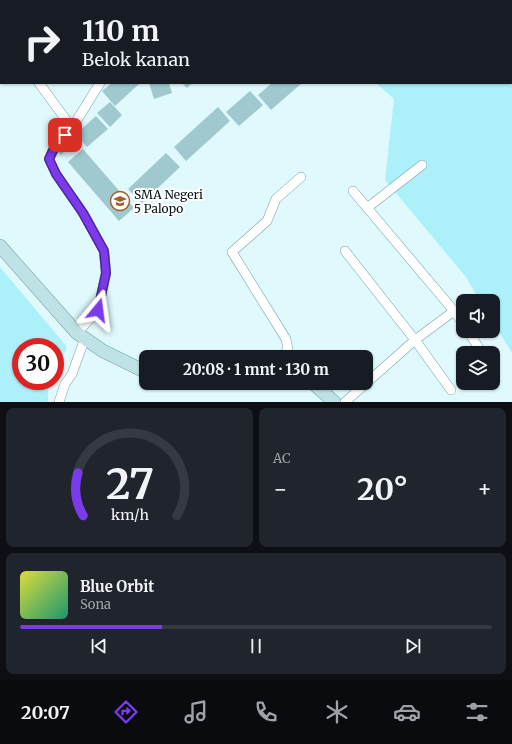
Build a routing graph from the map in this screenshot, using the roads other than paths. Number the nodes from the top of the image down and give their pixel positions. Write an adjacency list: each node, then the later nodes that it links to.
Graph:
1 (40, 84): 3 (street)
2 (99, 84): 3 (street)
3 (72, 128): 12 (street)
4 (422, 165): 7 (street)
5 (301, 177): 14 (street)
6 (353, 192): 7 (street)
7 (367, 208): 10 (street)
8 (0, 246): 12 (street)
9 (345, 251): 13 (street)
10 (454, 310): 11 (street); 13 (street)
11 (456, 313)
12 (81, 336): 15 (street); 18 (street)
13 (415, 340): 17 (street); 20 (street)
14 (288, 350)
15 (139, 369)
16 (321, 390): 19 (street)
17 (450, 390)
18 (59, 402)
19 (334, 402)
20 (344, 402)

